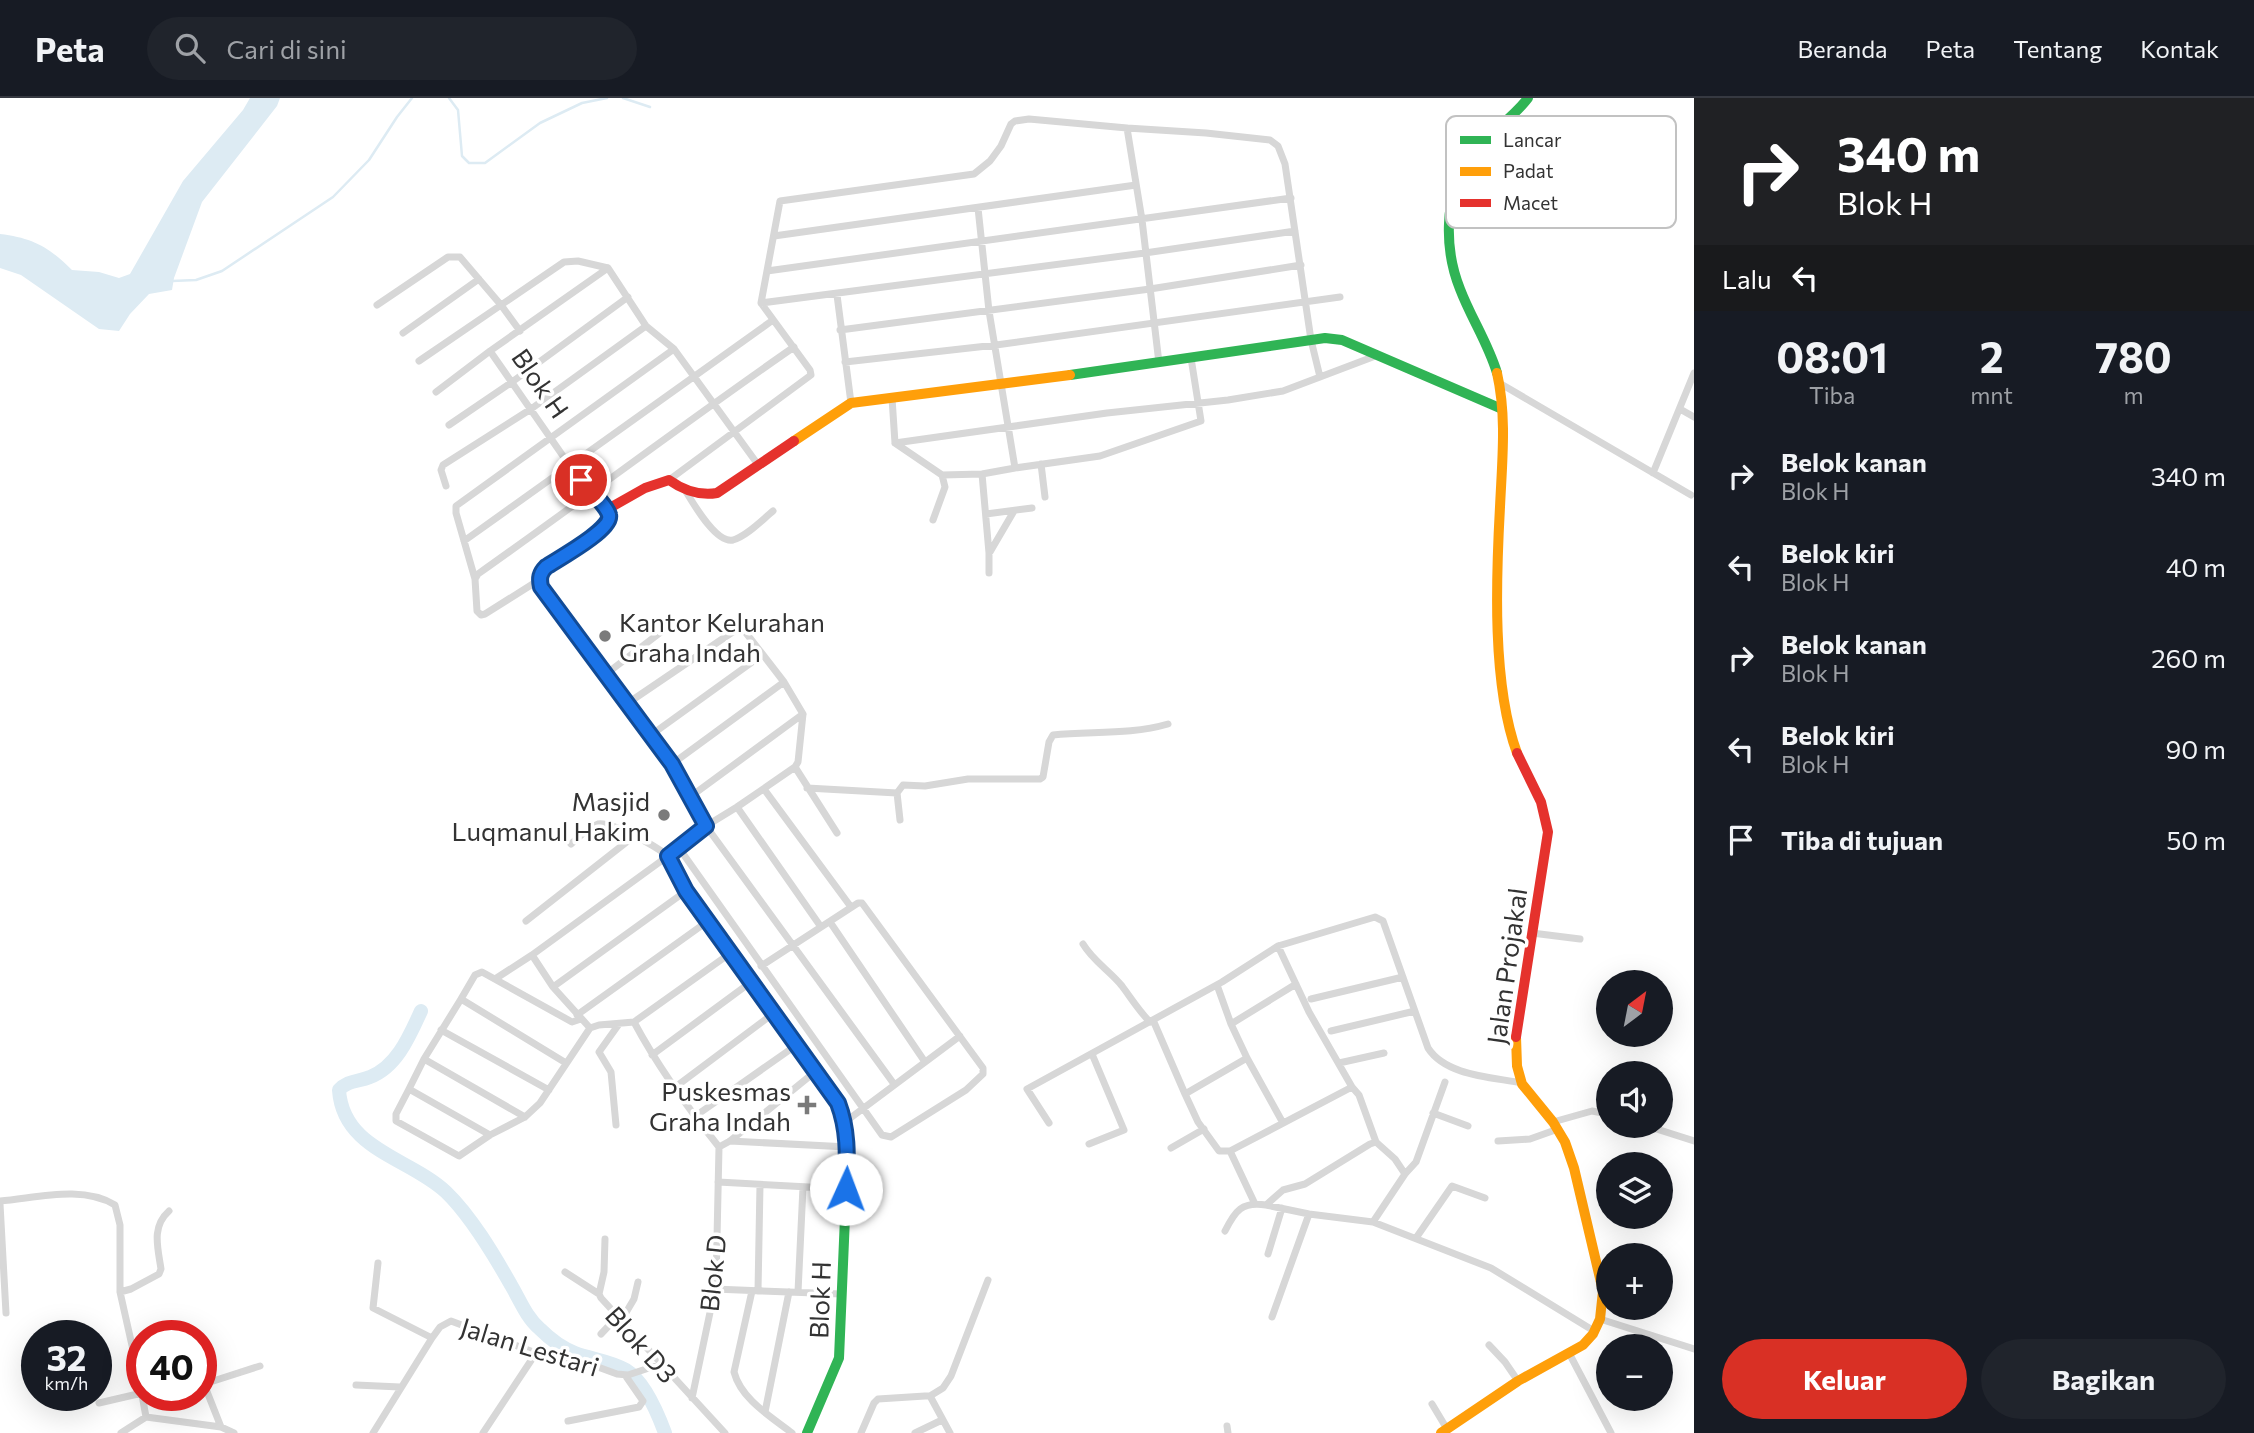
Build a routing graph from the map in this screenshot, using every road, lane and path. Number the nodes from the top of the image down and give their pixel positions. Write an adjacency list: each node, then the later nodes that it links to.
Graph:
1 (1528, 98): 2 (street, Jalan Projakal)
2 (1511, 116)
3 (1127, 128): 4 (street); 5 (street); 10 (street)
4 (1136, 185): 6 (street); 7 (street)
5 (1291, 198): 7 (street); 9 (street)
6 (978, 208): 10 (street); 11 (street)
7 (1142, 220): 11 (street); 12 (street)
8 (1452, 228): 48 (street, Jalan Projakal)
9 (1295, 231): 12 (street); 13 (street)
10 (774, 236): 15 (street)
11 (983, 241): 15 (street); 16 (street)
12 (1145, 253): 16 (street); 18 (street)
13 (1301, 265): 18 (street); 23 (street)
14 (608, 268): 20 (street); 25 (street); 31 (street)
15 (767, 271): 22 (street)
16 (985, 273): 19 (street); 26 (street)
17 (479, 279): 24 (street); 25 (street); 32 (street)
18 (1150, 289): 26 (street); 28 (street)
19 (837, 295): 22 (street); 30 (street)
20 (628, 297): 29 (street); 46 (street)
21 (1340, 297): 23 (street)
22 (761, 303): 27 (street)
23 (1305, 303): 28 (street); 33 (street)
24 (377, 305)
25 (501, 305): 31 (street); 40 (street)
26 (989, 311): 30 (street); 34 (street)
27 (773, 320): 35 (street); 44 (street)
28 (1154, 322): 34 (street); 42 (street)
29 (646, 326): 36 (street); 54 (street)
30 (840, 330): 41 (street)
31 (520, 331): 37 (street)
32 (404, 333)
33 (1311, 340): 38 (street); 39 (street); 45 (street)
34 (996, 345): 41 (street); 47 (street)
35 (794, 347): 52 (street); 60 (street)
36 (674, 349): 44 (street); 61 (street)
37 (491, 351): 46 (street, Blok H); 49 (street)
38 (1379, 355): 45 (street); 55 (street)
39 (1191, 358): 42 (street); 51 (street)
40 (419, 361)
41 (845, 362): 53 (street)
42 (1159, 363): 47 (street)
43 (1694, 373): 56 (street)
44 (694, 377): 52 (street); 64 (street)
45 (1320, 377): 51 (street)
46 (512, 382): 54 (street, Blok H); 58 (street)
47 (1002, 383): 50 (street); 59 (street)
48 (1500, 384): 55 (street, Jalan Projakal); 68 (street)
49 (436, 392)
50 (892, 398): 53 (street); 62 (street)
51 (1198, 402): 59 (street); 63 (street)
52 (713, 403): 60 (street); 73 (street)
53 (851, 403): 65 (street)
54 (531, 409): 61 (street, Blok H); 71 (street)
55 (1502, 409): 115 (street, Jalan Projakal)
56 (1680, 409): 57 (street); 68 (street)
57 (1694, 416)
58 (449, 425)
59 (1007, 427): 62 (street); 66 (street)
60 (734, 432): 65 (street); 70 (street)
61 (550, 437): 64 (street, Blok H); 82 (street)
62 (895, 443): 69 (street)
63 (1041, 464): 66 (street); 75 (street)
64 (570, 466): 73 (street, Blok H); 82 (street)
65 (759, 466): 72 (street)
66 (1015, 468): 67 (street)
67 (982, 474): 69 (street); 80 (street)
68 (1653, 474): 74 (street)
69 (942, 475): 81 (street)
70 (669, 480): 72 (street); 77 (street)
71 (446, 486)
72 (684, 490): 78 (street)
73 (592, 493): 77 (street, Blok H); 85 (street)
74 (1691, 495)
75 (1045, 498)
76 (1032, 508): 79 (street)
77 (606, 510): 86 (street)
78 (773, 511)
79 (1014, 511): 80 (street); 83 (street)
80 (986, 514): 83 (street)
81 (933, 520)
82 (464, 541): 85 (street)
83 (989, 552): 84 (street)
84 (989, 573)
85 (475, 579): 86 (street)
86 (539, 580): 89 (street)
87 (661, 632): 89 (street)
88 (762, 655): 90 (street); 91 (street); 94 (street)
89 (606, 674): 91 (street)
90 (784, 682): 92 (street); 95 (street)
91 (628, 703): 94 (street)
92 (803, 714): 96 (street); 100 (street)
93 (1168, 724): 99 (street)
94 (651, 735): 95 (street)
95 (672, 764): 100 (street)
96 (796, 767): 97 (street); 98 (street)
97 (807, 788): 99 (street); 104 (street)
98 (764, 789): 101 (street); 110 (street)
99 (897, 793): 102 (street)
100 (690, 797): 103 (street)
101 (737, 807): 103 (street); 114 (street)
102 (900, 820)
103 (706, 826): 107 (street); 118 (street)
104 (836, 833)
105 (633, 836): 106 (street); 108 (street); 112 (street)
106 (571, 844)
107 (678, 848): 108 (street); 122 (street)
108 (668, 856): 109 (street, Blok H); 121 (street)
109 (686, 891): 111 (street, Blok H); 128 (street)
110 (852, 907): 113 (street); 141 (street)
111 (708, 920): 120 (street, Blok H); 133 (street)
112 (526, 921)
113 (830, 922): 114 (street); 148 (street)
114 (821, 927): 118 (street)
115 (1532, 933): 116 (street); 154 (street, Jalan Projakal)
116 (1580, 939)
117 (1083, 944): 134 (street)
118 (792, 946): 122 (street); 153 (street)
119 (1278, 946): 123 (street); 126 (street); 127 (street)
120 (732, 952): 125 (street, Blok H); 135 (street)
121 (532, 955): 124 (street); 128 (street)
122 (761, 966): 160 (street)
123 (1403, 978): 130 (street); 131 (street)
124 (495, 979): 129 (street); 133 (street)
125 (751, 982): 132 (street, Blok H); 145 (street)
126 (1296, 984): 137 (street); 150 (street)
127 (1217, 985): 134 (street); 137 (street)
128 (552, 987): 133 (street)
129 (461, 999): 139 (street); 149 (street)
130 (1311, 999)
131 (1415, 1011): 140 (street); 154 (street)
132 (774, 1013): 142 (street, Blok H); 156 (street)
133 (579, 1017): 138 (street)
134 (1152, 1021): 144 (street); 159 (street)
135 (634, 1022): 136 (street); 145 (street)
136 (619, 1024): 138 (street); 168 (street)
137 (1231, 1024): 146 (street)
138 (590, 1027): 149 (street)
139 (441, 1030): 147 (street); 158 (street)
140 (1331, 1031)
141 (960, 1036): 148 (street); 160 (street)
142 (797, 1044): 151 (street, Blok H); 164 (street)
143 (1384, 1053): 150 (street)
144 (1092, 1054): 166 (street); 178 (street)
145 (652, 1055): 156 (street)
146 (1247, 1058): 159 (street); 167 (street)
147 (424, 1059): 157 (street); 163 (street)
148 (925, 1062): 153 (street)
149 (566, 1063): 158 (street)
150 (1339, 1063): 155 (street)
151 (816, 1070): 165 (street, Blok H); 174 (street)
152 (1445, 1082): 162 (street)
153 (894, 1084): 160 (street)
154 (1522, 1084): 170 (street, Jalan Projakal)
155 (1352, 1087): 167 (street); 176 (street)
156 (674, 1088): 164 (street)
157 (408, 1089): 172 (street); 172 (street)
158 (549, 1090): 163 (street)
159 (1185, 1094): 171 (street)
160 (863, 1109): 165 (street)
161 (1596, 1112): 170 (street)
162 (1433, 1113): 169 (street); 183 (street)
163 (525, 1116): 172 (street)
164 (694, 1117): 179 (street)
165 (845, 1122): 180 (street, Blok H)
166 (1049, 1122)
167 (1283, 1123): 182 (street)
168 (616, 1125)
169 (1468, 1126)
170 (1556, 1126): 175 (street); 200 (street, Jalan Projakal)
171 (1204, 1129): 181 (street); 182 (street)
172 (490, 1135)
173 (1673, 1135): 177 (street)
174 (730, 1141): 179 (street); 180 (street)
175 (1498, 1141)
176 (1376, 1142): 183 (street); 191 (street)
177 (1694, 1142)
178 (1089, 1144)
179 (719, 1147): 184 (street, Blok D)
180 (848, 1147): 187 (street, Blok H)
181 (1171, 1148)
182 (1230, 1151): 190 (street)
183 (1405, 1174): 195 (street)
184 (718, 1182): 185 (street); 205 (street, Blok D)
185 (760, 1185): 186 (street); 206 (street)
186 (803, 1187): 187 (street); 208 (street)
187 (846, 1189): 210 (street, Blok H)
188 (1485, 1198): 197 (street)
189 (0, 1203): 207 (street); 211 (street)
190 (1255, 1204): 191 (street); 196 (street)
191 (1266, 1205): 192 (street)
192 (1282, 1208): 194 (street); 199 (street)
193 (169, 1211): 207 (street)
194 (1309, 1214): 195 (street); 212 (street)
195 (1373, 1222): 197 (street)
196 (1225, 1231)
197 (1416, 1238): 217 (street)
198 (606, 1239): 209 (street, Blok D3)
199 (1268, 1254)
200 (1596, 1258)
201 (378, 1263): 219 (street)
202 (565, 1272): 209 (street)
203 (988, 1280): 231 (street)
204 (638, 1282): 213 (street)
205 (714, 1289): 206 (street); 232 (street, Blok D)
206 (755, 1291): 208 (street); 236 (street)
207 (120, 1292): 214 (street)
208 (794, 1292): 210 (street); 236 (street)
209 (599, 1294): 213 (street, Blok D3)
210 (841, 1294): 248 (street, Blok H)
211 (6, 1313)
212 (1272, 1317)
213 (620, 1319): 218 (street); 224 (street, Blok D3)
214 (126, 1320)
215 (1600, 1320): 217 (street, Jalan Projakal)
216 (1603, 1320): 221 (street)
217 (1594, 1331): 223 (street, Jalan Projakal)
218 (601, 1334)
219 (432, 1338): 222 (street, Jalan Lestari); 230 (street, Jalan Lestari)
220 (1489, 1345): 228 (street)
221 (1694, 1349)
222 (536, 1353): 226 (street, Jalan Lestari); 245 (street)
223 (1569, 1353): 228 (street, Jalan Projakal); 252 (street)
224 (661, 1364): 226 (street, Jalan Lestari); 232 (street, Blok D3)
225 (260, 1366): 227 (street)
226 (626, 1375): 239 (street)
227 (217, 1379)
228 (1518, 1381): 241 (street, Jalan Projakal)
229 (356, 1385): 230 (street)
230 (400, 1387): 244 (street, Jalan Lestari)
231 (930, 1396): 238 (street); 249 (street)
232 (692, 1398): 246 (street, Blok D3)
233 (1432, 1404): 241 (street)
234 (145, 1411): 237 (street)
235 (215, 1411): 240 (street)
236 (765, 1412): 247 (street)
237 (146, 1418): 240 (street); 242 (street)
238 (943, 1420): 250 (street); 251 (street)
239 (568, 1421)
240 (222, 1427): 243 (street)
241 (1444, 1431)
242 (121, 1433)
243 (234, 1433)
244 (373, 1433)
245 (483, 1433)
246 (725, 1433)
247 (792, 1433)
248 (807, 1433)
249 (861, 1433)
250 (915, 1433)
251 (950, 1433)
252 (1611, 1433)

